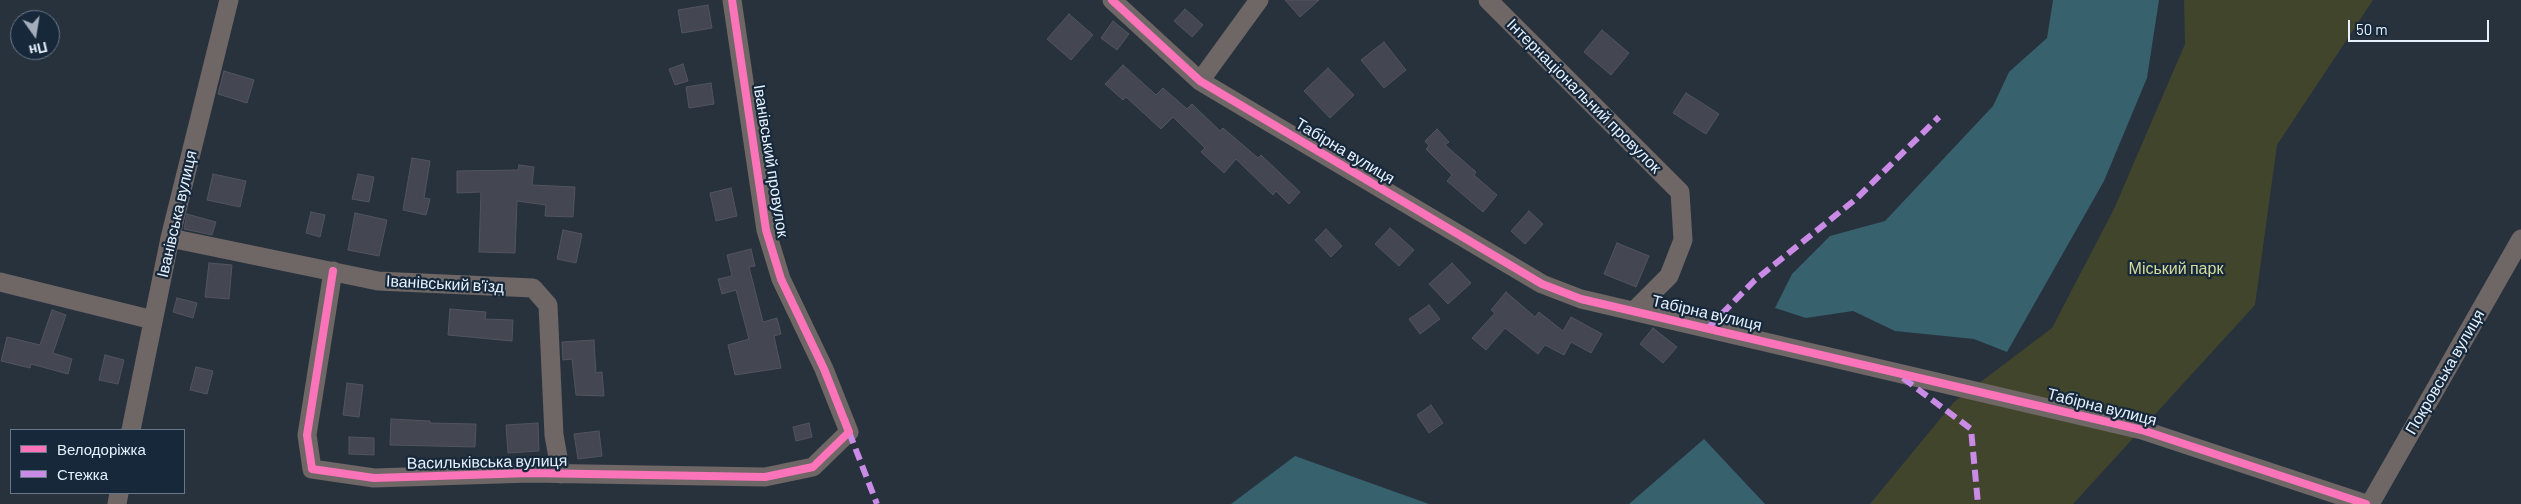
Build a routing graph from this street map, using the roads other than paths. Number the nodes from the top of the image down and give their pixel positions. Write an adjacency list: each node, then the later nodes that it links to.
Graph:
1 (229, 0): 7 (street, Іванівська вулиця)
2 (732, 0): 14 (street, Іванівський провулок)
3 (1112, 0): 6 (street, Табірна вулиця)
4 (1259, 0): 6 (street)
5 (1488, 0): 11 (street, Інтернаціональний провулок)
6 (1200, 81): 11 (street, Табірна вулиця)
7 (170, 238): 9 (street, Іванівський в'їзд); 12 (street, Іванівська вулиця)
8 (2521, 239): 16 (street, Покровська вулиця)
9 (333, 271): 15 (street, Іванівський в'їзд); 15 (street, Васильківська вулиця)
10 (0, 282): 12 (street)
11 (1634, 311): 16 (street, Табірна вулиця)
12 (153, 320): 13 (street, Іванівська вулиця)
13 (131, 429)
14 (849, 432): 15 (street, Васильківська вулиця)
15 (561, 474)
16 (2368, 504)

